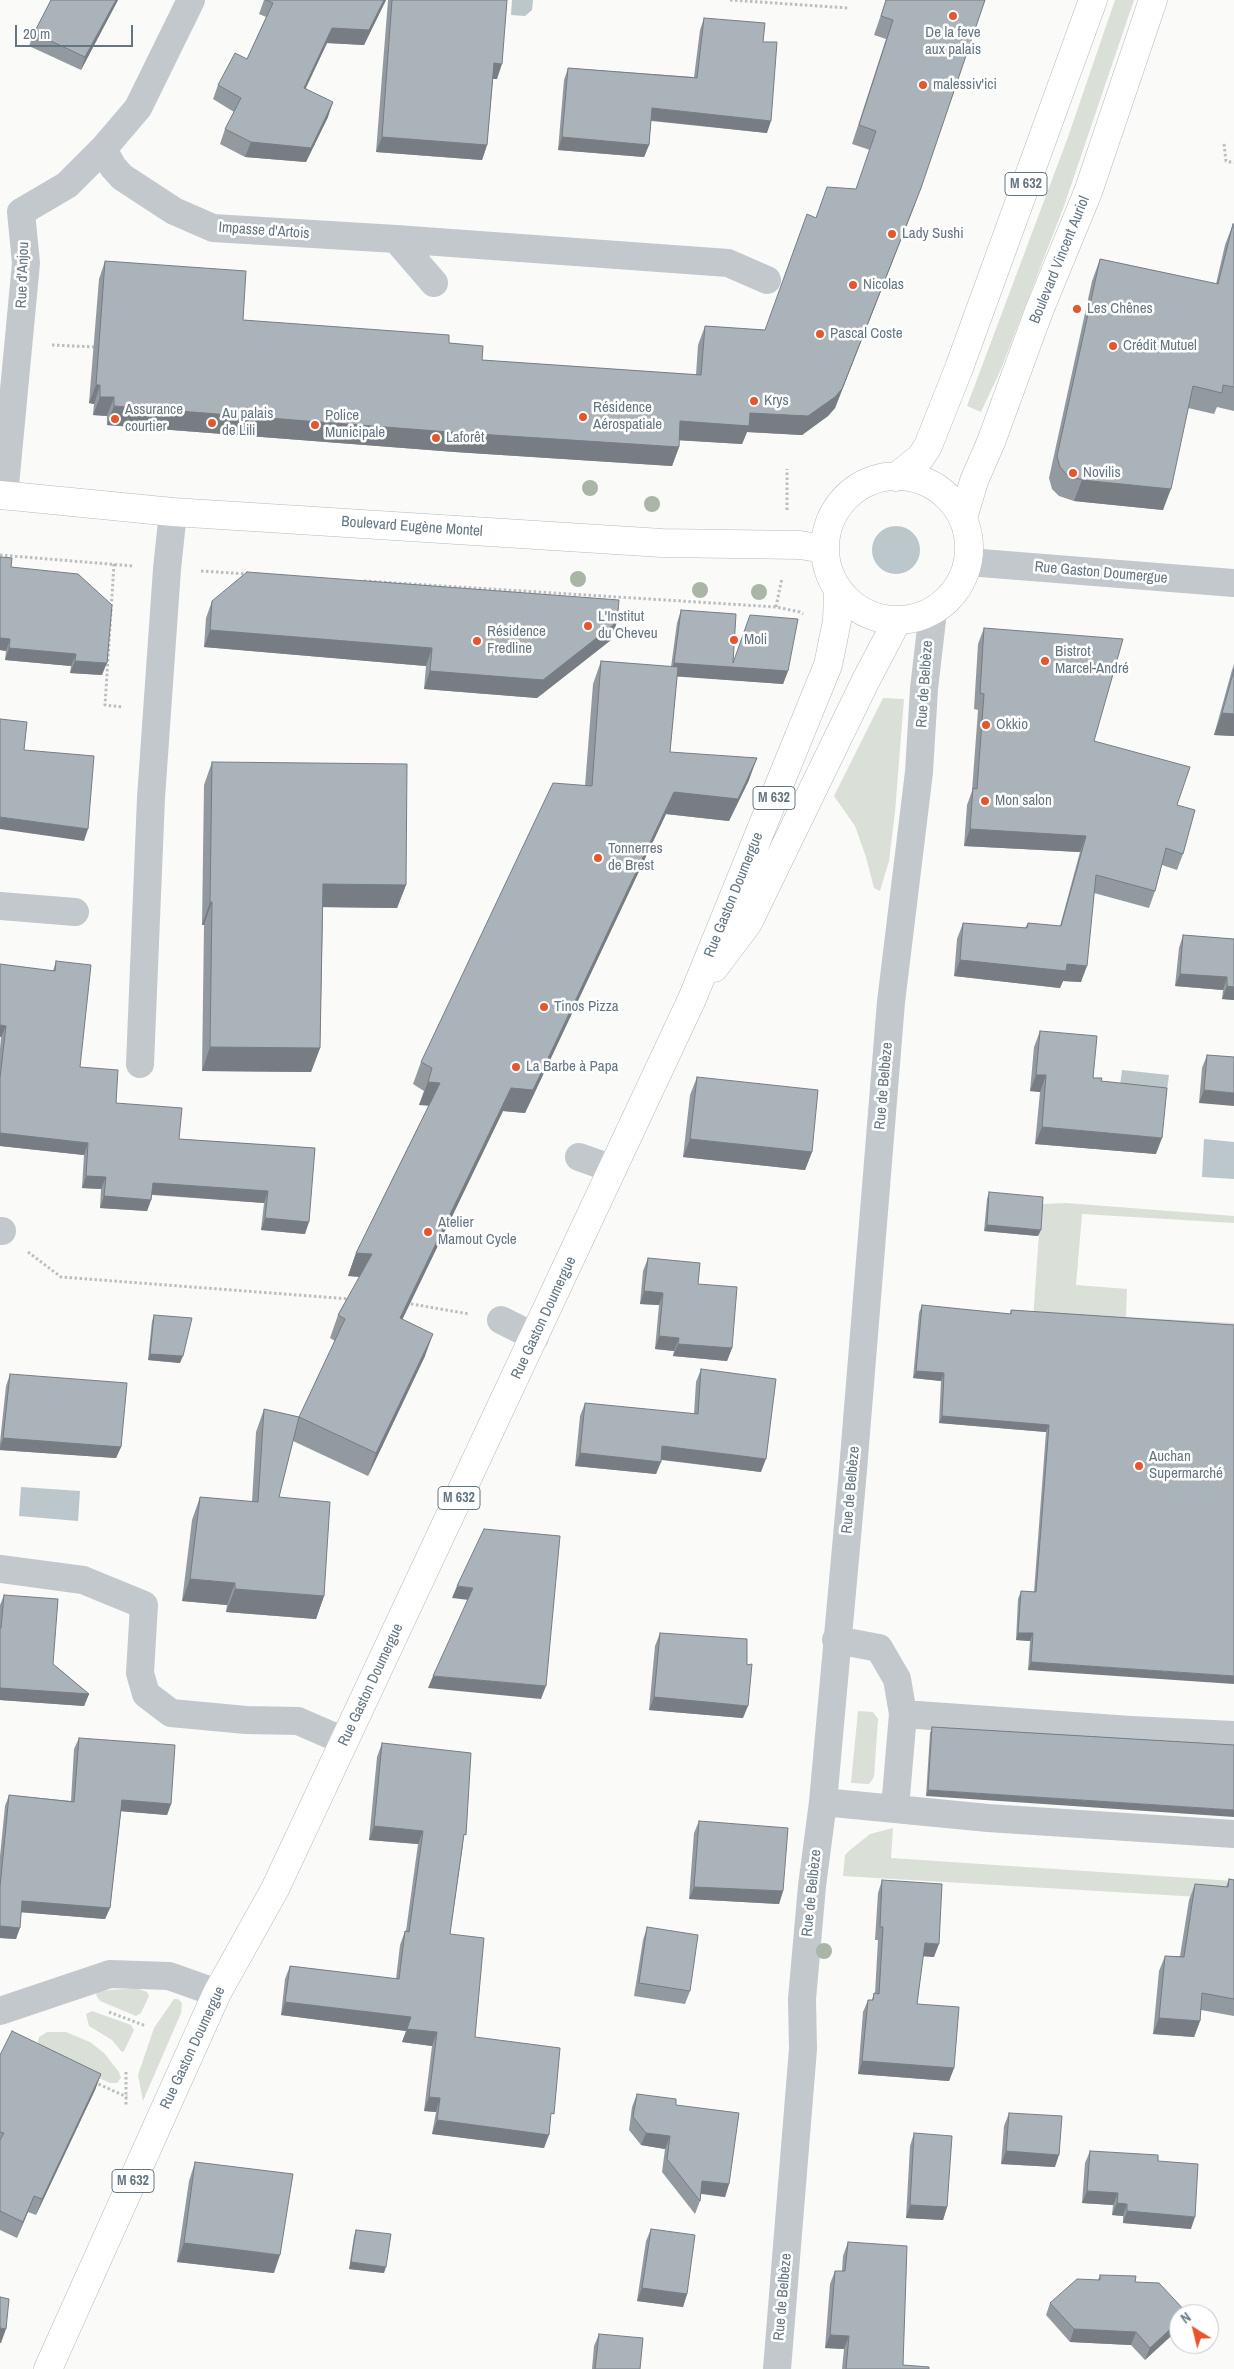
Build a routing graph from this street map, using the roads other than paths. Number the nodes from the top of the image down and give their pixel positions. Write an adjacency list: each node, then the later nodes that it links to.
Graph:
1 (191, 0): 4 (street, Rue d'Anjou)
2 (1093, 0): 9 (main road, M 632)
3 (1152, 0): 12 (main road, Boulevard Vincent Auriol)
4 (103, 149): 5 (street, Rue d'Anjou); 6 (street, Impasse d'Artois)
5 (10, 210): 10 (street, Rue d'Anjou)
6 (396, 239): 7 (street, Impasse d'Artois); 8 (street)
7 (767, 280)
8 (434, 283)
9 (896, 477): 12 (main road); 13 (main road)
10 (2, 496): 11 (main road, Boulevard Eugène Montel)
11 (173, 512): 13 (main road, Boulevard Eugène Montel); 22 (street)
12 (963, 518): 14 (main road)
13 (824, 549): 16 (main road)
14 (968, 562): 15 (street, Rue Gaston Doumergue); 17 (main road)
15 (1234, 583)
16 (838, 592): 18 (main road); 21 (main road, Rue Gaston Doumergue / M 632)
17 (933, 611): 18 (main road); 28 (street, Rue de Belbèze)
18 (898, 621): 21 (main road, Rue Gaston Doumergue / M 632)
19 (0, 906): 20 (street)
20 (75, 912)
21 (692, 999): 24 (main road, Rue Gaston Doumergue / M 632)
22 (140, 1064)
23 (579, 1157): 24 (street)
24 (613, 1169): 26 (main road, Rue Gaston Doumergue / M 632)
25 (501, 1320): 26 (street)
26 (535, 1337): 31 (main road, Rue Gaston Doumergue / M 632)
27 (0, 1569): 31 (street)
28 (836, 1640): 29 (street); 32 (street, Rue de Belbèze)
29 (903, 1714): 30 (street); 33 (street)
30 (1234, 1735)
31 (344, 1742): 35 (main road, Rue Gaston Doumergue / M 632)
32 (822, 1802): 33 (street); 38 (street, Rue de Belbèze)
33 (895, 1808): 34 (street)
34 (1234, 1834)
35 (217, 1993): 36 (street); 37 (main road, Rue Gaston Doumergue / M 632)
36 (0, 2011)
37 (48, 2369)
38 (777, 2369)

